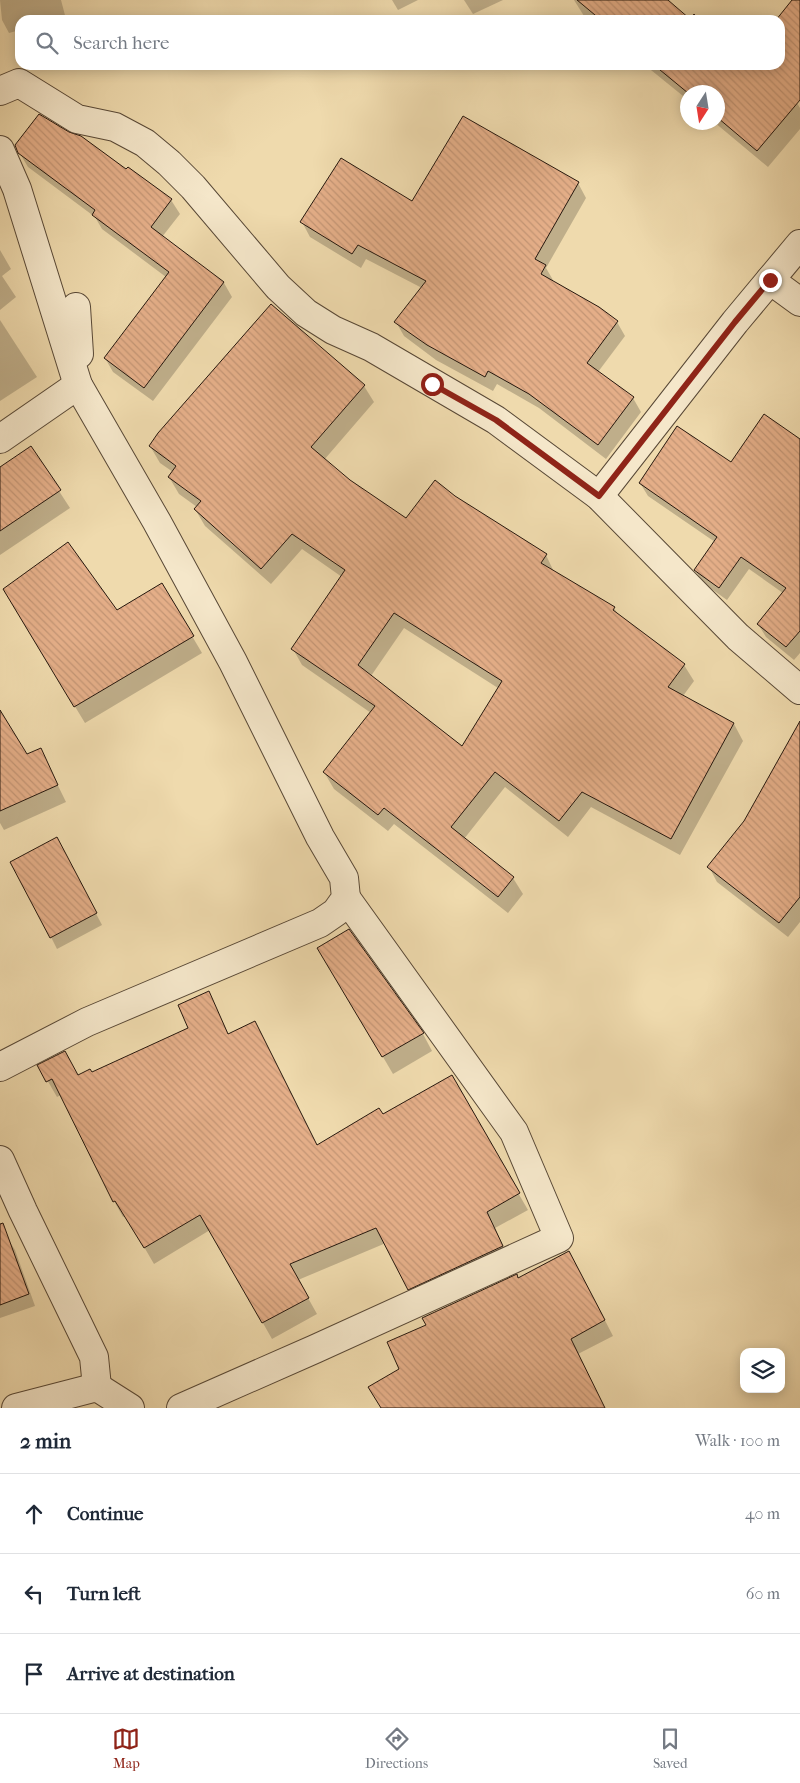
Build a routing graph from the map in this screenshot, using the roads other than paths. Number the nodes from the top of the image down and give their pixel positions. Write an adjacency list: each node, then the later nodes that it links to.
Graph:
1 (0, 91): 9 (street)
2 (0, 150): 7 (street)
3 (800, 244): 4 (street)
4 (770, 280): 5 (street); 9 (street)
5 (800, 302)
6 (76, 307): 7 (street)
7 (78, 385): 8 (street); 11 (street)
8 (0, 439)
9 (599, 496): 10 (street)
10 (800, 690)
11 (346, 898): 12 (street); 17 (street)
12 (0, 1067)
13 (0, 1160): 14 (street)
14 (97, 1386): 15 (street); 16 (street)
15 (16, 1408)
16 (130, 1408)
17 (181, 1408)

